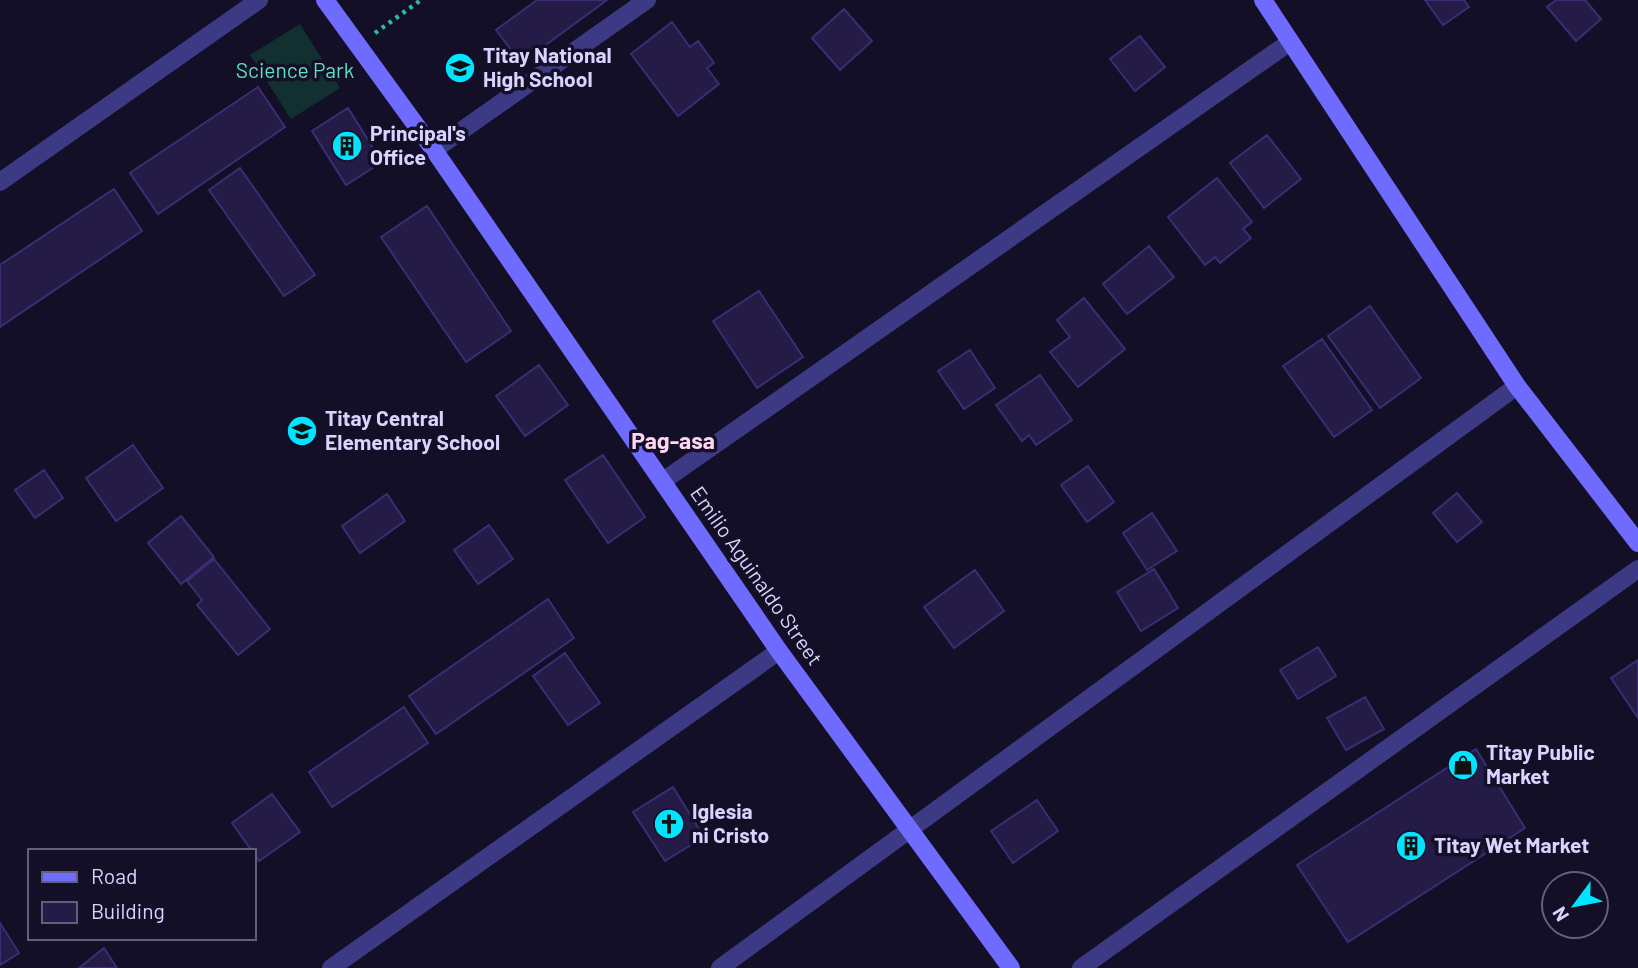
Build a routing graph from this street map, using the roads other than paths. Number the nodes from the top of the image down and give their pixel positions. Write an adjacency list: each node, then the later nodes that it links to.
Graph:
1 (259, 0): 7 (street)
2 (325, 0): 6 (street, Emilio Aguinaldo Street)
3 (647, 0): 6 (street)
4 (1263, 0): 5 (street)
5 (1290, 42): 8 (street); 9 (street)
6 (434, 150): 9 (street, Emilio Aguinaldo Street)
7 (0, 181)
8 (1517, 386): 10 (street); 13 (street)
9 (663, 481): 12 (street, Emilio Aguinaldo Street)
10 (1638, 543)
11 (1638, 569): 17 (street)
12 (779, 651): 13 (street, Emilio Aguinaldo Street); 14 (street)
13 (910, 830): 15 (street); 16 (street, Emilio Aguinaldo Street)
14 (331, 968)
15 (720, 968)
16 (1011, 968)
17 (1081, 968)

